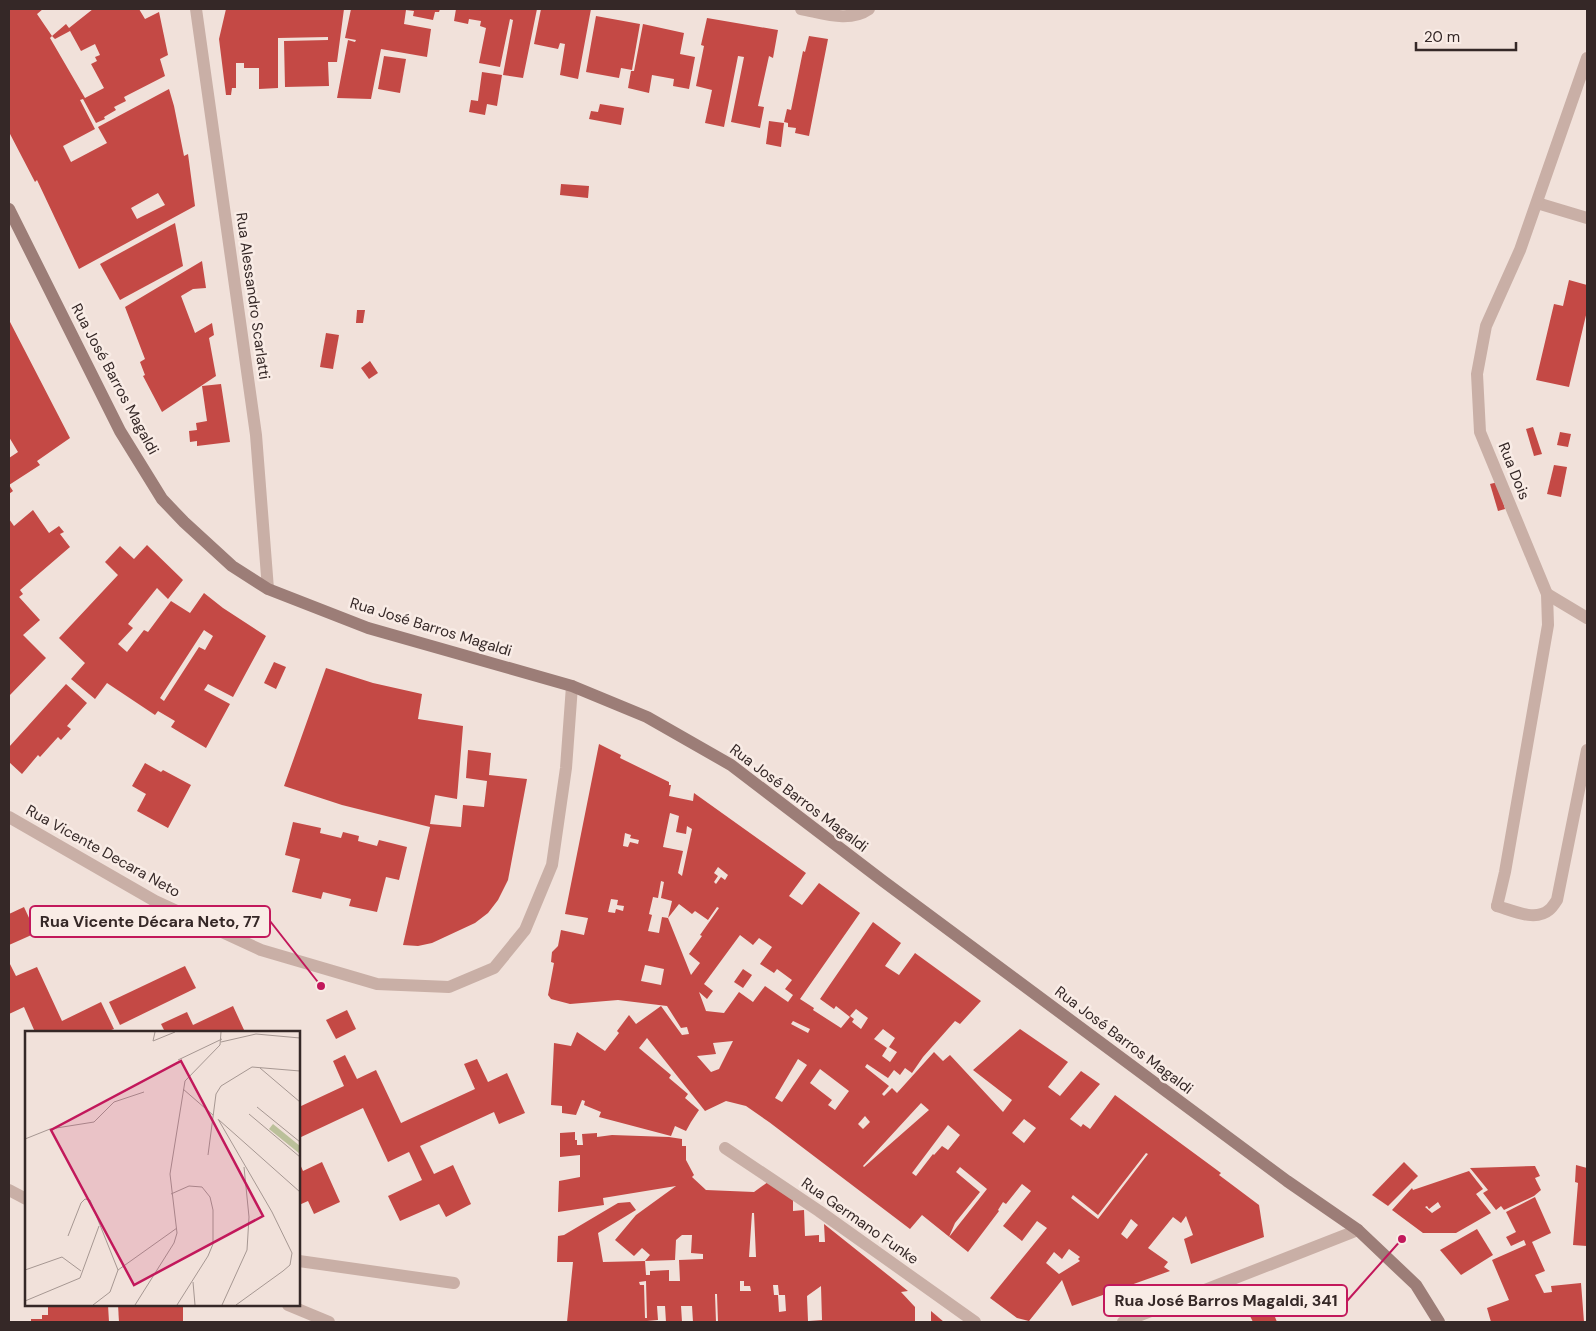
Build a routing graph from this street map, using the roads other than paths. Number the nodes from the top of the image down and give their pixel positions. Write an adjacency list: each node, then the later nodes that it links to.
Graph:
1 (196, 9): 8 (street, Rua Alessandro Scarlatti)
2 (801, 9): 3 (street)
3 (870, 9)
4 (1587, 58): 5 (street, Rua Dois)
5 (1537, 203): 7 (street); 9 (street, Rua Dois)
6 (9, 209): 8 (main road, Rua José Barros Magaldi)
7 (1587, 218)
8 (268, 588): 11 (main road, Rua José Barros Magaldi)
9 (1547, 594): 10 (street); 12 (street, Rua Dois)
10 (1587, 618)
11 (572, 686): 13 (street, Rua Vicente Decara Neto); 17 (main road, Rua José Barros Magaldi)
12 (1587, 750)
13 (9, 817)
14 (725, 1148): 22 (street, Rua Germano Funke)
15 (9, 1190): 16 (street)
16 (25, 1198)
17 (1358, 1230): 23 (street); 24 (main road, Rua José Barros Magaldi)
18 (300, 1261): 19 (street)
19 (454, 1283)
20 (290, 1306): 21 (street)
21 (329, 1322)
22 (975, 1322)
23 (1123, 1322)
24 (1439, 1322)

